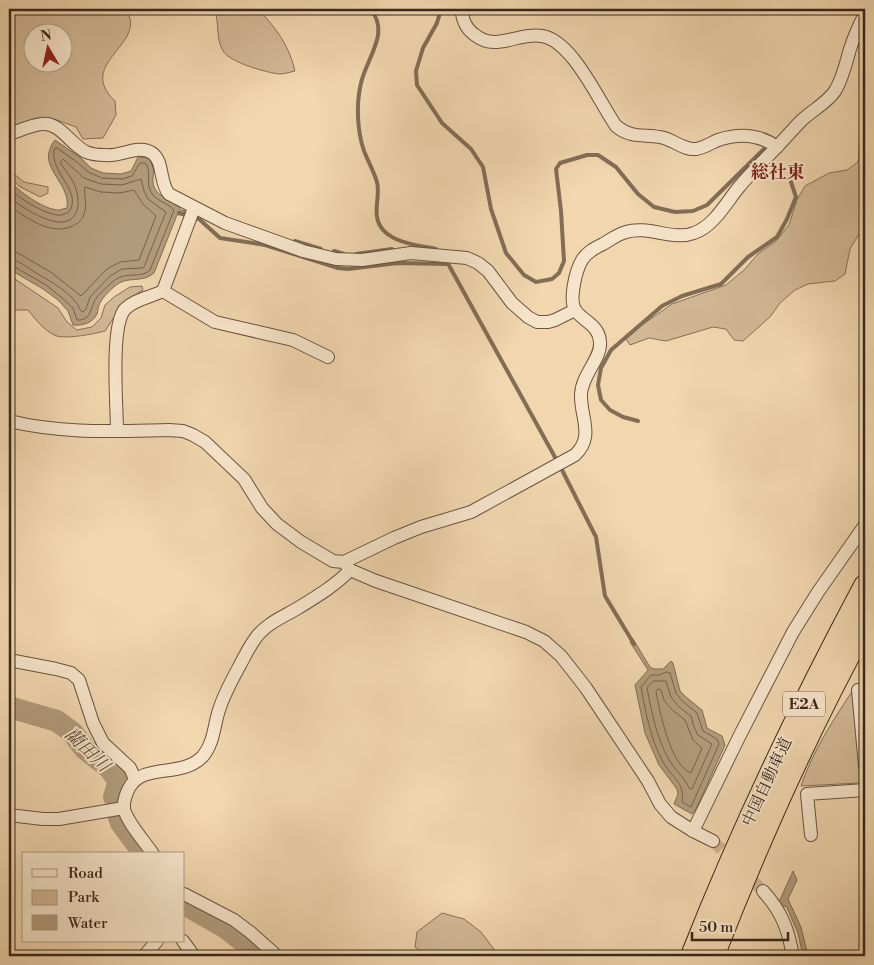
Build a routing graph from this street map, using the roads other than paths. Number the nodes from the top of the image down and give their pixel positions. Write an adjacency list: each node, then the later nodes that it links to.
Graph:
1 (461, 9): 4 (street)
2 (865, 14): 4 (street)
3 (9, 134): 5 (street)
4 (777, 147): 7 (street)
5 (194, 208): 6 (street); 7 (street)
6 (163, 291): 8 (street); 10 (street)
7 (575, 310): 12 (street)
8 (328, 357)
9 (9, 421): 10 (street)
10 (118, 431): 12 (street)
11 (865, 526): 22 (street)
12 (347, 566): 18 (street); 22 (street)
13 (865, 586): 33 (highway, 中国自動車道 / E2A)
14 (865, 624): 34 (highway, 中国自動車道 / E2A)
15 (9, 660): 18 (street)
16 (865, 689): 17 (street)
17 (865, 766)
18 (135, 779): 20 (street)
19 (865, 790): 23 (street)
20 (124, 808): 21 (street); 25 (street)
21 (9, 815)
22 (693, 831): 24 (street)
23 (811, 835)
24 (712, 841)
25 (152, 852)
26 (763, 890): 35 (street)
27 (185, 895): 32 (street)
28 (156, 942): 30 (street)
29 (185, 942): 31 (street)
30 (144, 956)
31 (194, 956)
32 (277, 956)
33 (692, 956)
34 (713, 956)
35 (793, 956)

